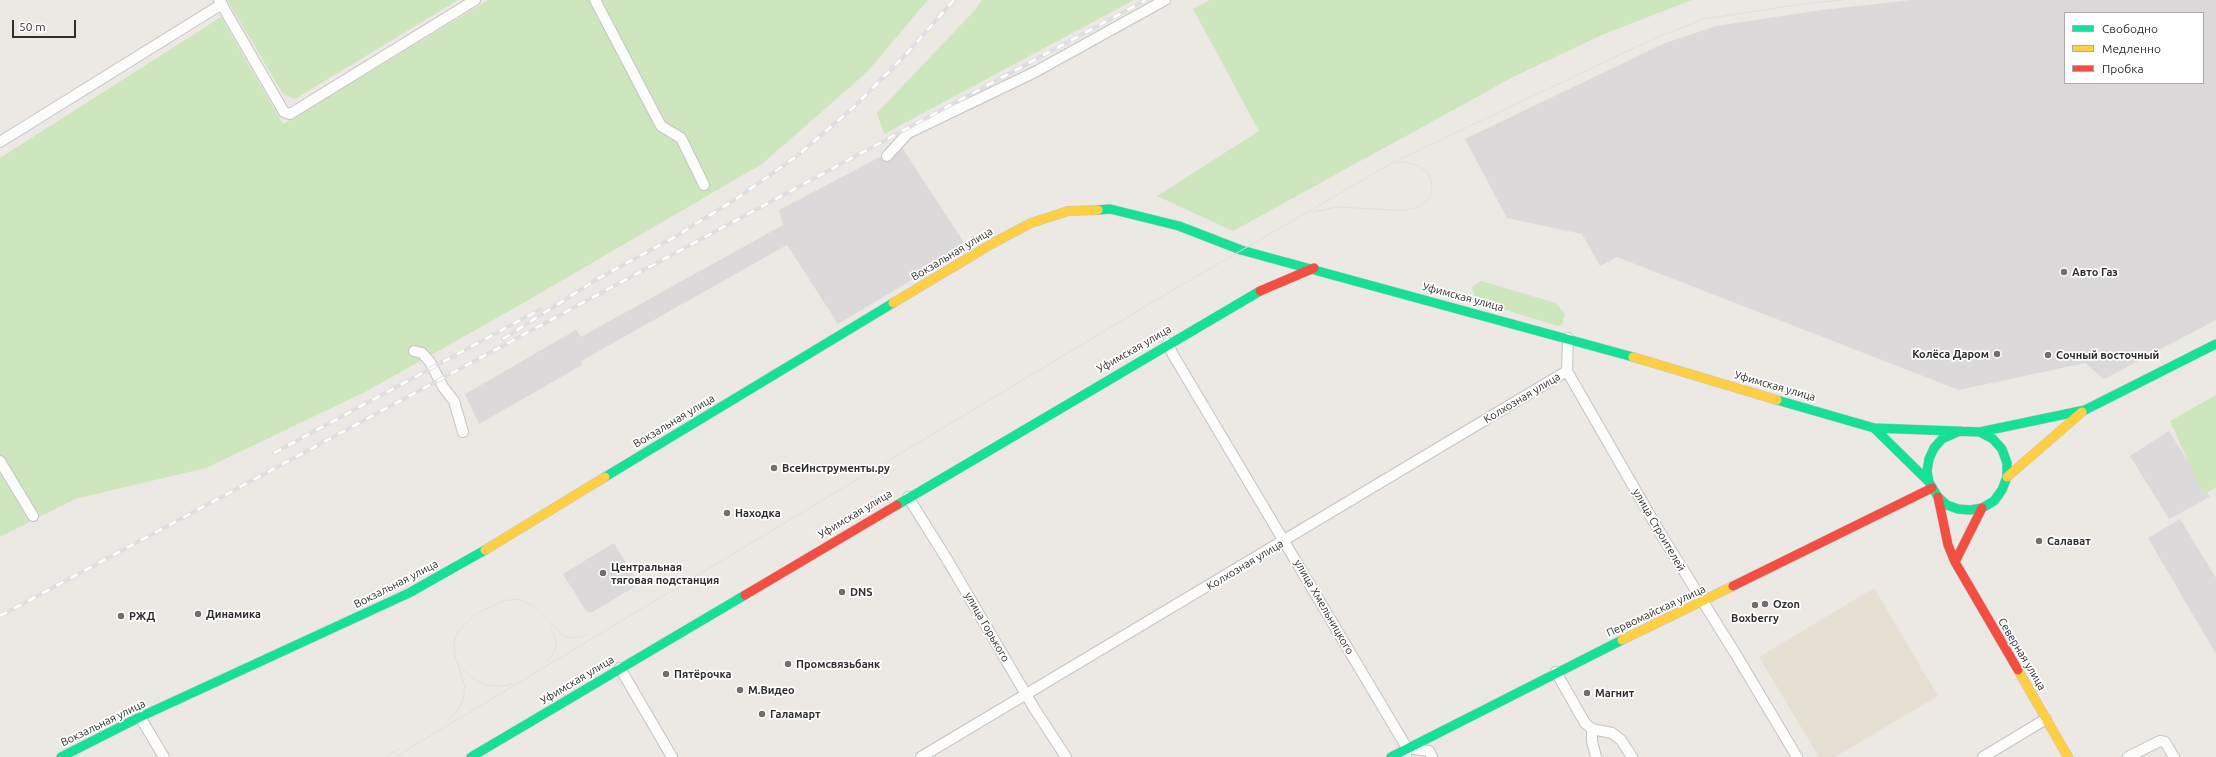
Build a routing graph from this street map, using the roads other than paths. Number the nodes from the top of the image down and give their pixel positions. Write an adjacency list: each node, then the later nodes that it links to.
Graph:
1 (595, 0): 7 (street)
2 (1165, 0): 6 (street)
3 (470, 1): 4 (street)
4 (220, 2): 5 (street)
5 (0, 142)
6 (887, 156)
7 (704, 185)
8 (1314, 268): 9 (main road, Уфимская улица); 10 (main road, Уфимская улица); 32 (main road, Вокзальная улица)
9 (1568, 338): 13 (street); 15 (main road, Уфимская улица)
10 (1168, 343): 22 (main road, Уфимская улица); 26 (street, улица Хмельницкого)
11 (2216, 344): 14 (main road)
12 (414, 351): 17 (street)
13 (1567, 371): 26 (street, Колхозная улица); 28 (street, улица Строителей)
14 (2085, 410): 18 (main road); 20 (main road)
15 (1874, 428): 16 (main road); 21 (main road)
16 (1964, 430): 18 (main road); 21 (main road)
17 (463, 432)
18 (1980, 432): 20 (main road)
19 (0, 462): 25 (street)
20 (2007, 477): 24 (main road)
21 (1931, 485): 23 (main road); 28 (main road, Первомайская улица)
22 (908, 497): 29 (main road, Уфимская улица); 31 (street, улица Горького)
23 (1938, 497): 24 (main road); 27 (main road, Северная улица)
24 (1982, 508): 27 (main road)
25 (33, 516)
26 (1286, 541): 31 (street, Колхозная улица); 35 (street, улица Хмельницкого)
27 (1955, 562): 33 (main road, Северная улица)
28 (1702, 602): 30 (main road, Первомайская улица); 46 (street, улица Строителей)
29 (620, 668): 38 (main road, Уфимская улица); 39 (street)
30 (1556, 672): 34 (street); 35 (main road, Первомайская улица)
31 (1026, 695): 40 (street, Колхозная улица); 41 (street, улица Горького)
32 (140, 717): 36 (main road, Вокзальная улица); 37 (street)
33 (2046, 719): 47 (street); 48 (main road, Северная улица)
34 (1592, 730): 44 (street); 45 (street)
35 (1407, 752): 42 (main road, Первомайская улица); 43 (street)
36 (61, 757)
37 (164, 757)
38 (471, 757)
39 (672, 757)
40 (921, 757)
41 (1066, 757)
42 (1391, 757)
43 (1432, 757)
44 (1596, 757)
45 (1632, 757)
46 (1797, 757)
47 (1982, 757)
48 (2068, 757)
49 (2128, 757): 50 (street)
50 (2174, 757)

